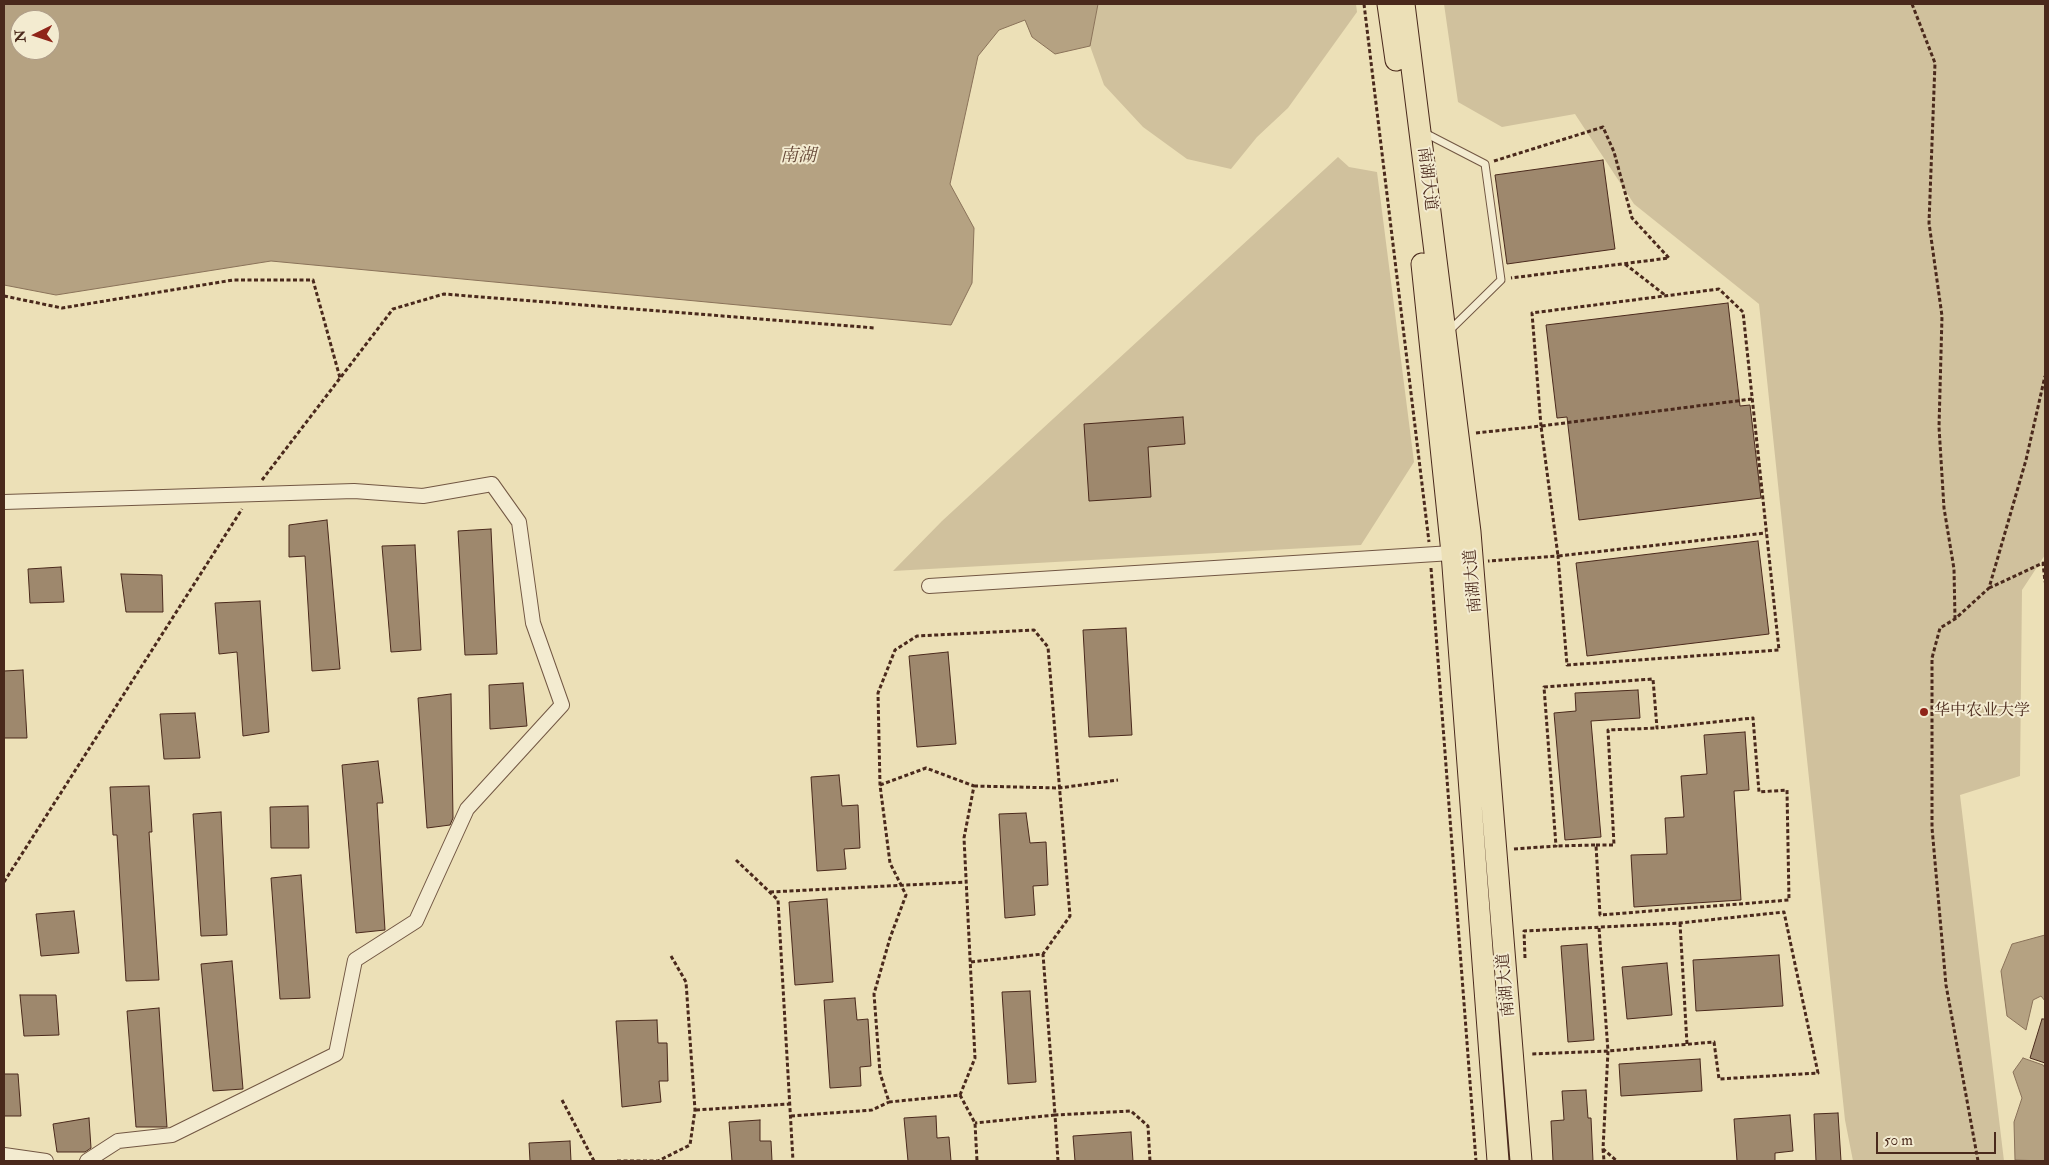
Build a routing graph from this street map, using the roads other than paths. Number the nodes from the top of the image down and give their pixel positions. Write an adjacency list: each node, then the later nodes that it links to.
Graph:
1 (1388, 4): 6 (main road, 南湖大道)
2 (1404, 4): 3 (main road, 南湖大道)
3 (1420, 130): 4 (main road, 南湖大道); 4 (lane)
4 (1446, 335): 14 (main road, 南湖大道)
5 (4, 502): 8 (street)
6 (1452, 553): 7 (street); 13 (main road, 南湖大道)
7 (929, 586)
8 (110, 1146): 11 (street); 12 (street)
9 (4, 1155): 10 (street)
10 (46, 1161)
11 (87, 1161)
12 (111, 1161)
13 (1498, 1161)
14 (1520, 1161)

